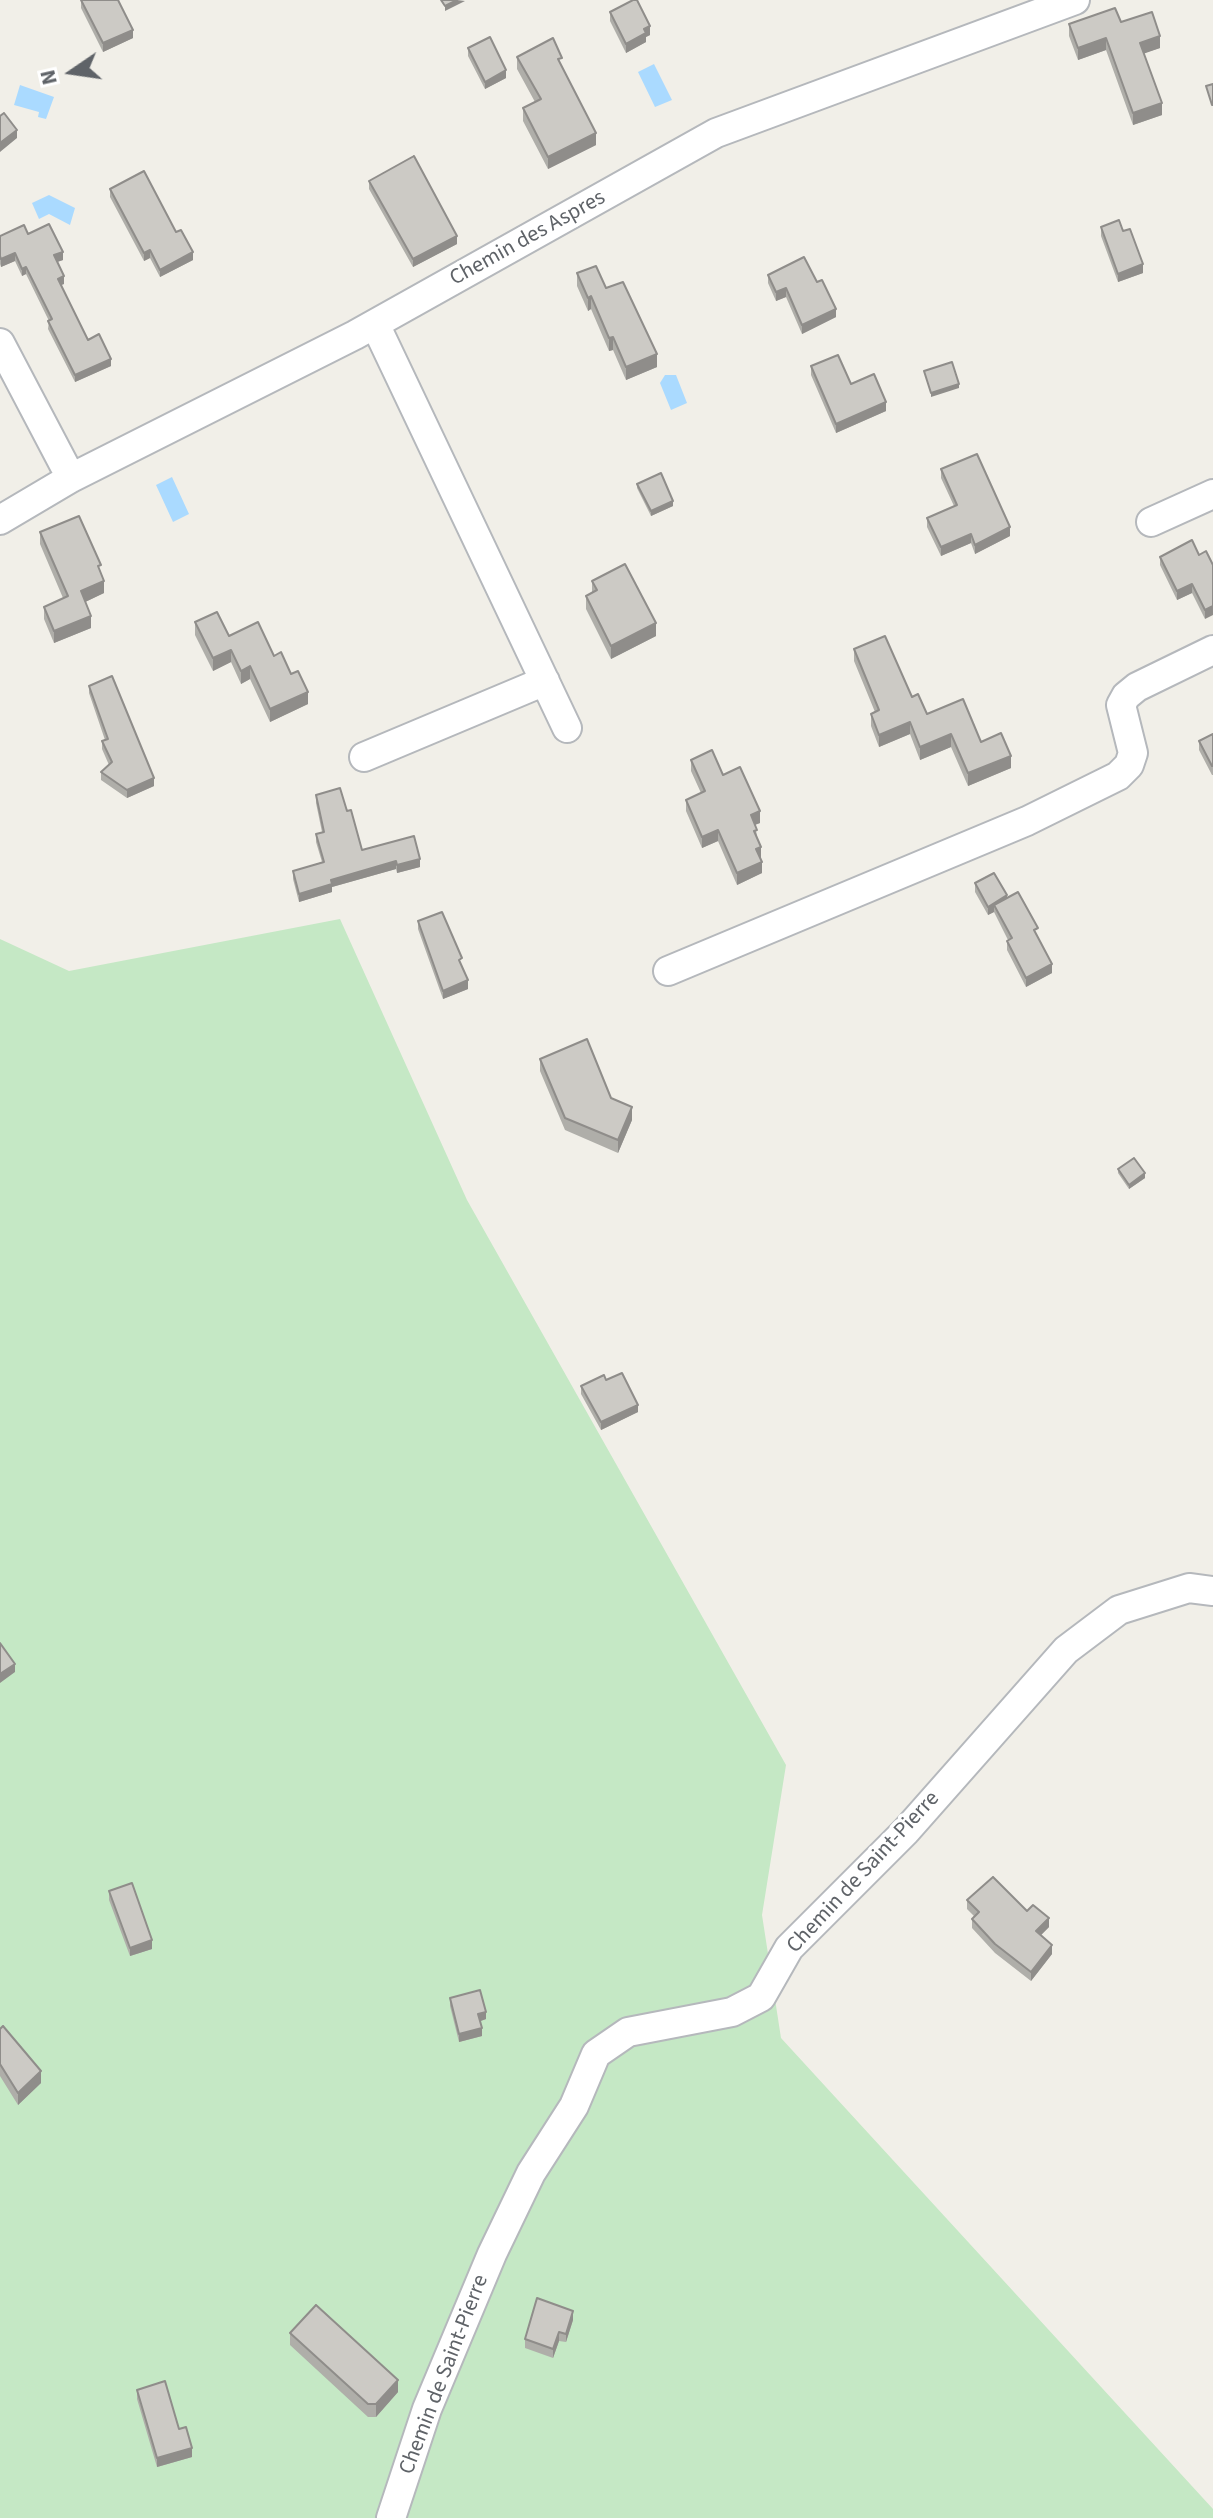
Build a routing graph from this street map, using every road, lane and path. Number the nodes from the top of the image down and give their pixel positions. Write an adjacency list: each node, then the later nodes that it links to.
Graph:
1 (1075, 0): 2 (street, Chemin des Aspres)
2 (375, 324): 4 (street, Chemin des Aspres); 9 (street)
3 (0, 343): 4 (street)
4 (71, 478): 6 (street, Chemin des Aspres)
5 (1213, 494): 7 (street)
6 (0, 520)
7 (1151, 522)
8 (1213, 650): 12 (street)
9 (545, 681): 10 (street); 11 (street)
10 (567, 728)
11 (364, 757)
12 (668, 971)
13 (1213, 1591): 14 (street, Chemin de Saint-Pierre)
14 (391, 2518)

